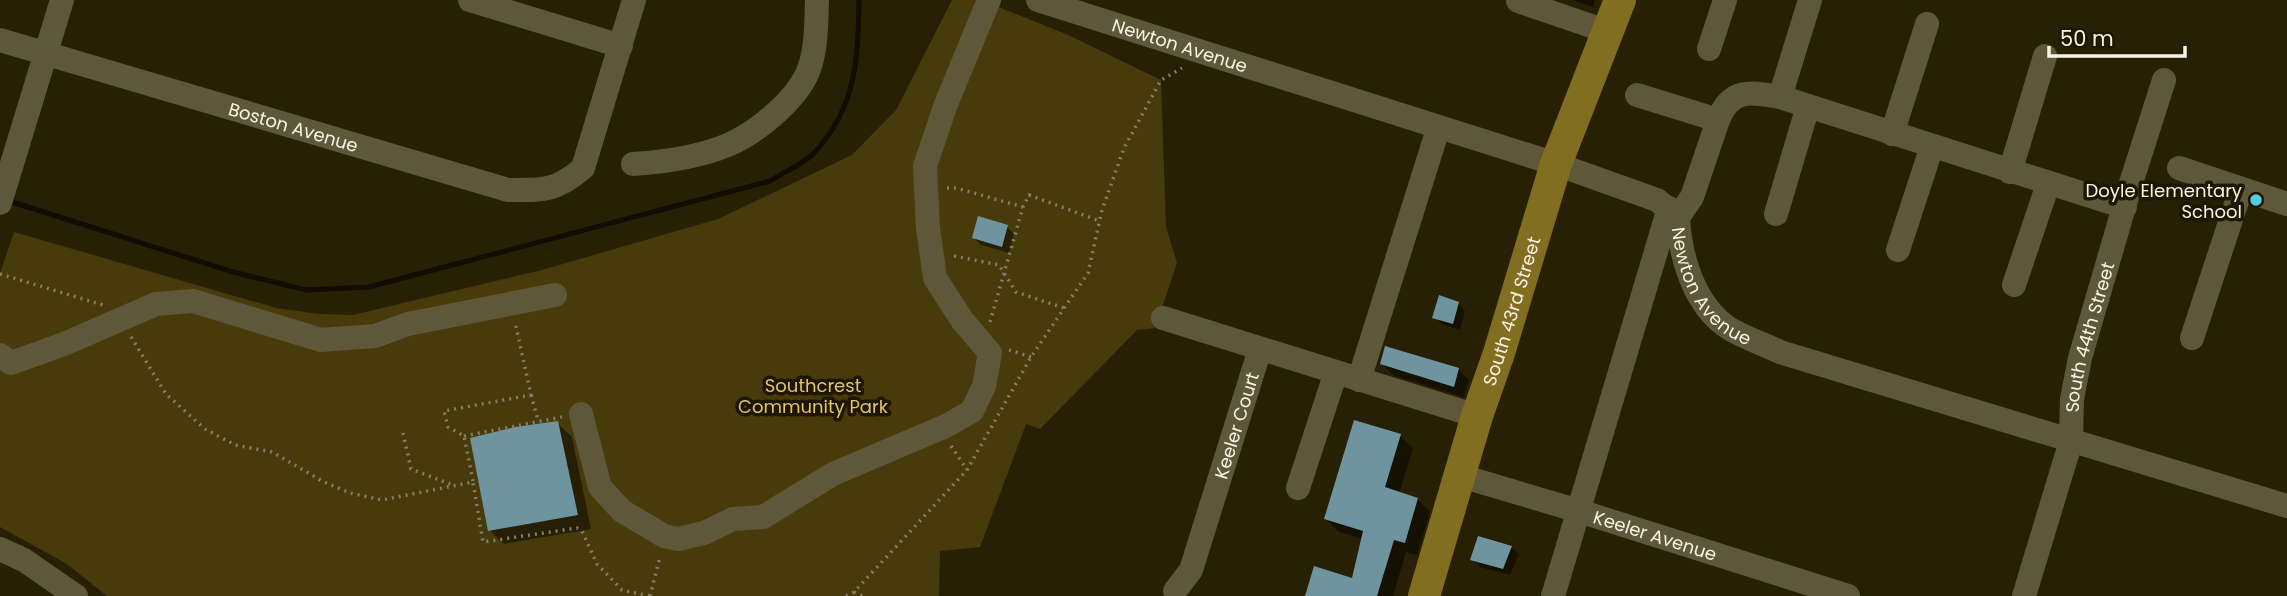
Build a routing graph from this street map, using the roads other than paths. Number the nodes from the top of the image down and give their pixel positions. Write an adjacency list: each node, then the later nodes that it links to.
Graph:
1 (62, 0): 16 (street)
2 (470, 0): 14 (street)
3 (635, 0): 14 (street)
4 (817, 0): 26 (street)
5 (989, 0): 45 (street)
6 (1038, 0): 23 (street, Newton Avenue)
7 (1620, 0): 11 (main road, South 43rd Street)
8 (1726, 0): 15 (street)
9 (1810, 0): 20 (street)
10 (1518, 1): 11 (street)
11 (1606, 15): 27 (main road, South 43rd Street)
12 (1927, 24): 24 (street)
13 (0, 40): 16 (street, Boston Avenue)
14 (621, 46): 16 (street, Boston Avenue)
15 (1709, 49)
16 (46, 54): 32 (street)
17 (2045, 56): 29 (street)
18 (2164, 80): 34 (street, South 44th Street)
19 (1637, 95): 22 (street)
20 (1780, 97): 21 (street); 22 (street)
21 (1808, 106): 24 (street); 36 (street)
22 (1718, 120): 35 (street)
23 (1438, 129): 27 (street, Newton Avenue); 44 (street)
24 (1892, 134): 25 (street)
25 (1932, 146): 29 (street); 37 (street)
26 (633, 164)
27 (1556, 164): 35 (street, Newton Avenue); 46 (main road, South 43rd Street)
28 (2179, 168): 31 (street)
29 (2010, 172): 30 (street)
30 (2048, 184): 34 (street); 38 (street)
31 (2241, 189): 33 (street); 41 (street)
32 (0, 203)
33 (2287, 204)
34 (2124, 207): 47 (street, South 44th Street)
35 (1674, 212): 47 (street, Newton Avenue); 51 (street)
36 (1776, 214)
37 (1898, 250)
38 (2014, 285)
39 (555, 295): 43 (street)
40 (1163, 318): 42 (street)
41 (2192, 338)
42 (1260, 349): 44 (street); 53 (street, Keeler Court)
43 (0, 355)
44 (1348, 376): 46 (street); 49 (street)
45 (581, 414)
46 (1477, 416): 48 (main road, South 43rd Street)
47 (2071, 441): 50 (street, Newton Avenue); 58 (street, South 44th Street)
48 (1461, 476): 51 (street, Keeler Avenue); 55 (main road, South 43rd Street)
49 (1298, 488)
50 (2287, 506)
51 (1579, 511): 56 (street); 57 (street, Keeler Avenue)
52 (0, 550): 54 (street)
53 (1175, 591)
54 (76, 596)
55 (1424, 596)
56 (1553, 596)
57 (1848, 596)
58 (2024, 596)

